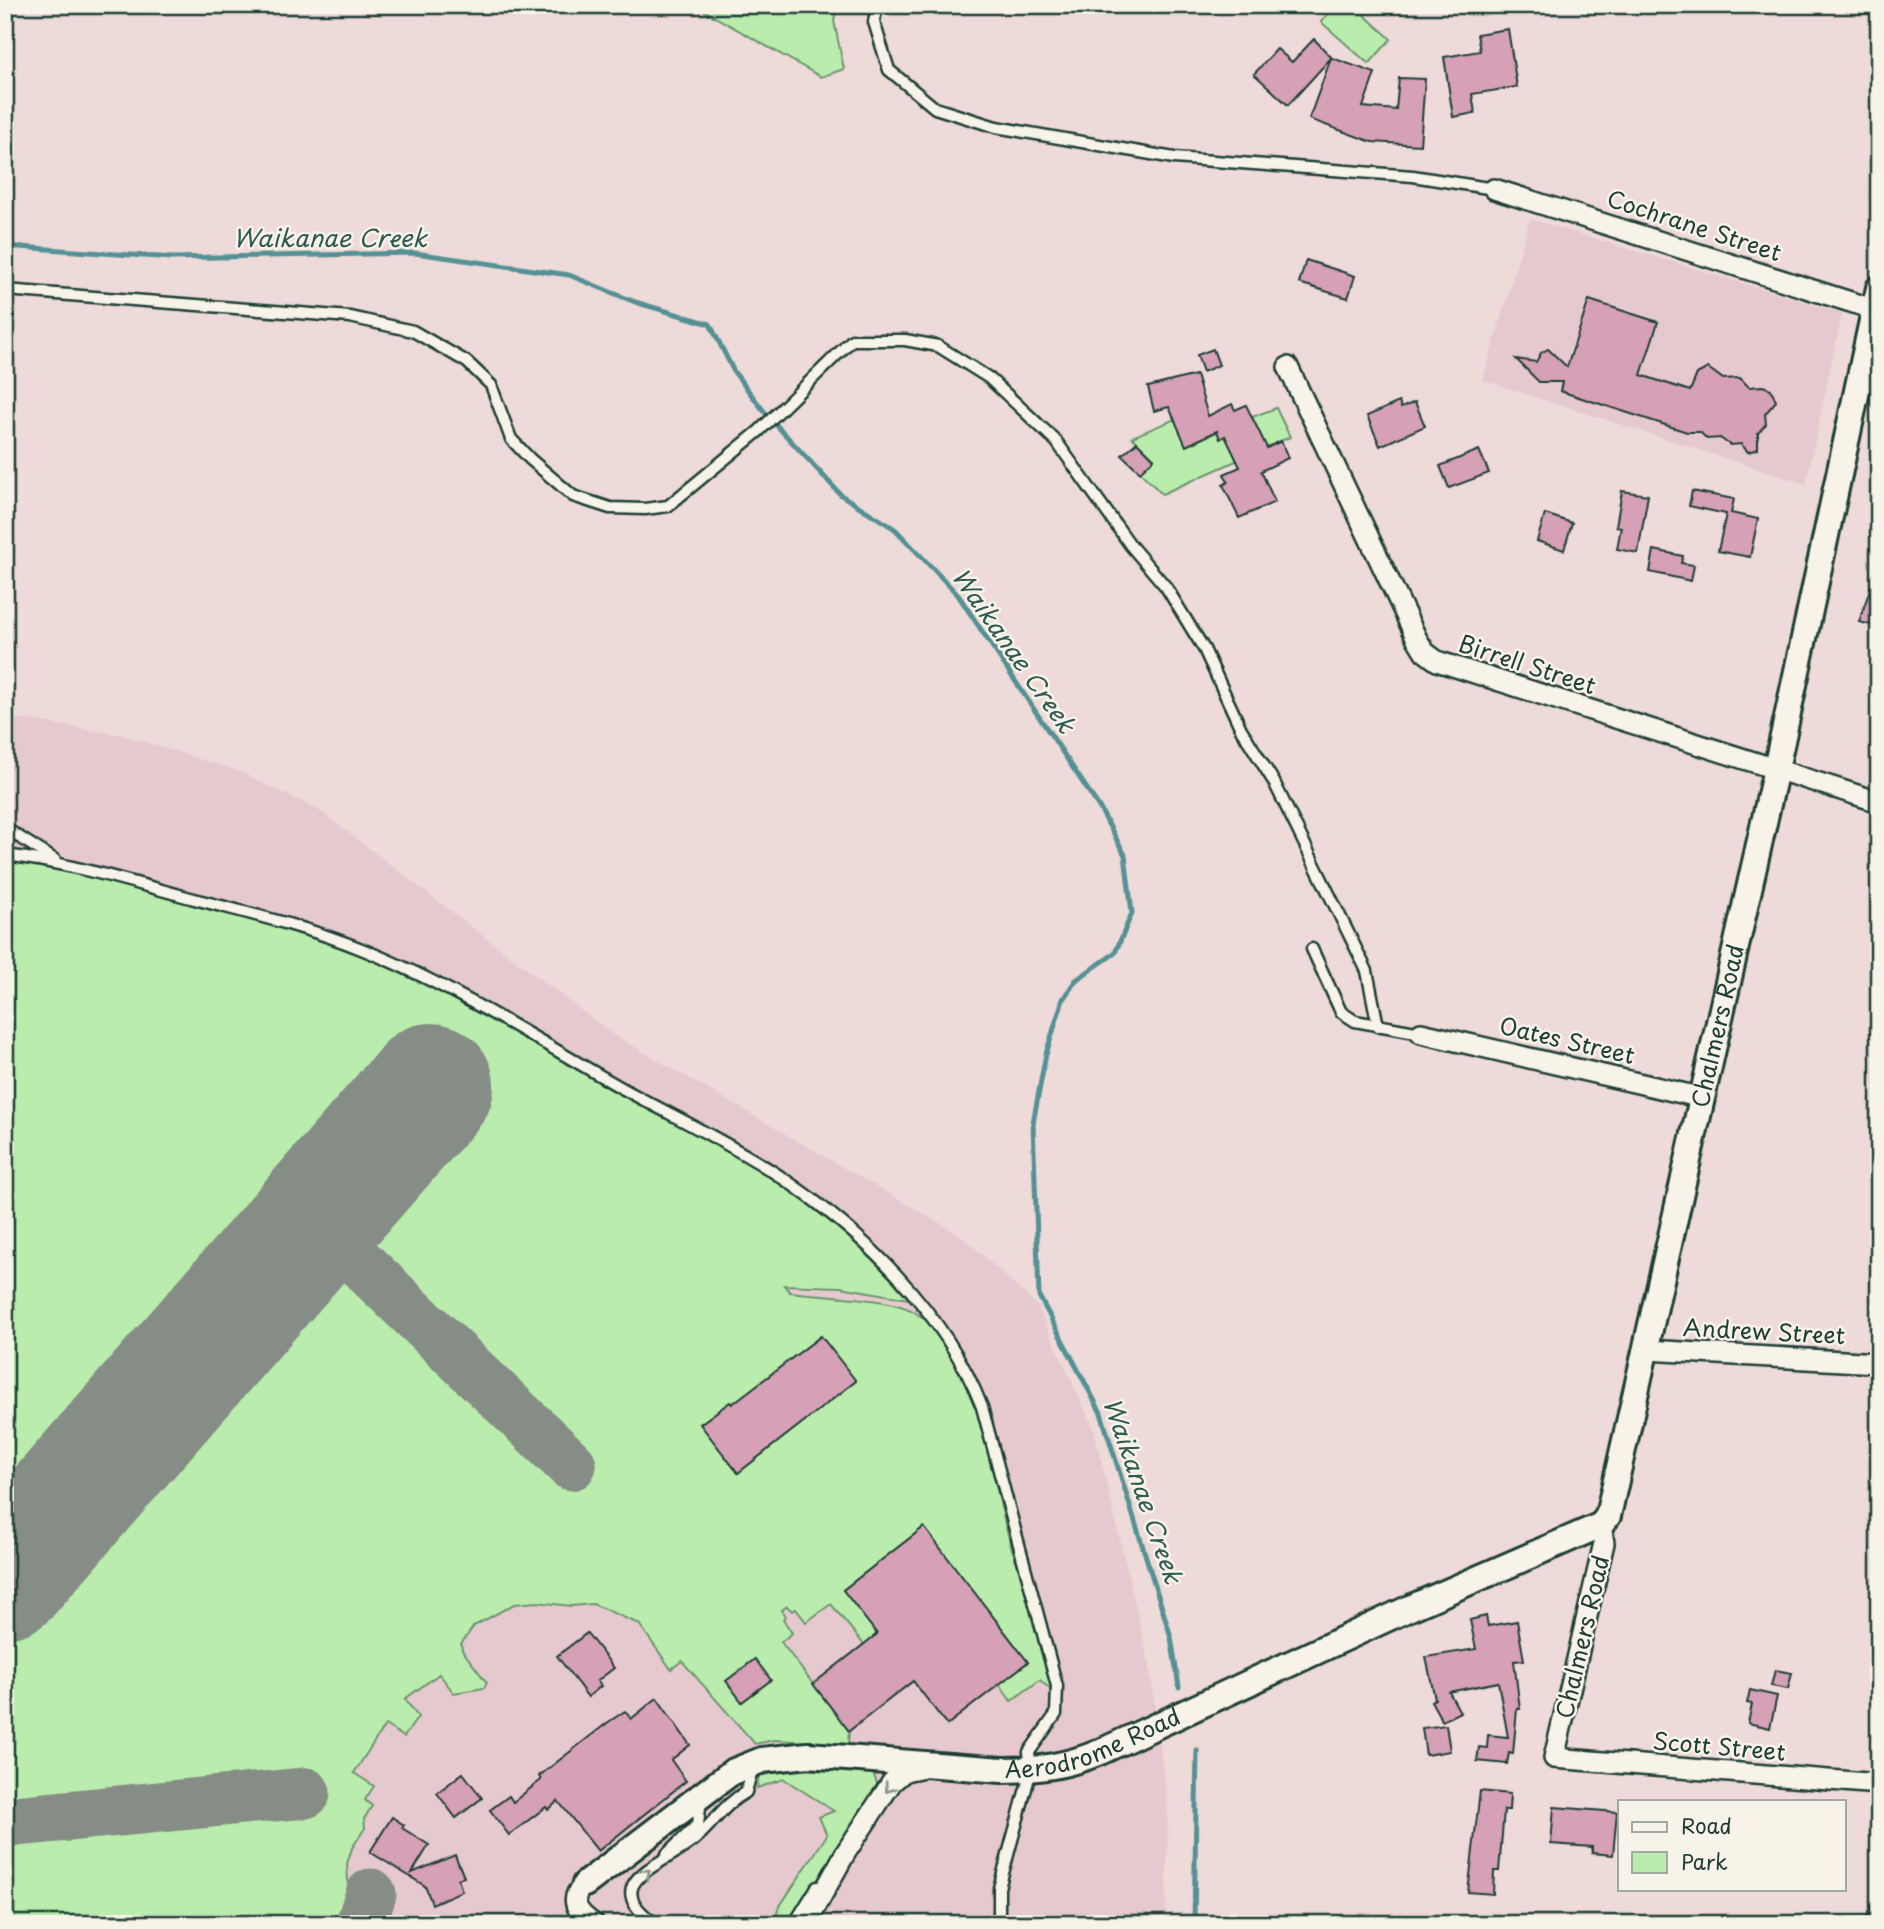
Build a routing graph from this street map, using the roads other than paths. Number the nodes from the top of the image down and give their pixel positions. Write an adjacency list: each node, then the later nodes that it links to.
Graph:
1 (877, 5): 2 (lane)
2 (1494, 189): 4 (street, Cochrane Street)
3 (5, 290): 12 (lane)
4 (1877, 303): 6 (street, Chalmers Road)
5 (1288, 367): 6 (street, Birrell Street)
6 (1776, 769): 7 (street, Birrell Street); 14 (street, Chalmers Road)
7 (1879, 802)
8 (5, 828): 10 (lane)
9 (5, 855): 10 (lane)
10 (62, 864): 21 (lane)
11 (1312, 950): 12 (lane)
12 (1378, 1026): 13 (lane)
13 (1421, 1032): 14 (street, Oates Street)
14 (1703, 1098): 15 (street, Chalmers Road)
15 (1647, 1350): 16 (street, Andrew Street); 17 (street, Chalmers Road)
16 (1879, 1363)
17 (1601, 1525): 18 (street, Chalmers Road); 21 (street, Aerodrome Road)
18 (1555, 1758): 22 (street, Scott Street)
19 (762, 1760): 20 (street, Aerodrome Road); 23 (street, Aerodrome Road); 25 (lane)
20 (950, 1766): 21 (street, Aerodrome Road); 24 (street, one-way to 24)
21 (1031, 1770): 32 (lane)
22 (1879, 1784)
23 (706, 1790): 25 (lane); 26 (street, Aerodrome Road)
24 (846, 1852): 30 (lane); 31 (street)
25 (665, 1857): 29 (lane, one-way to 25)
26 (585, 1884): 28 (street)
27 (1879, 1915): 33 (street)
28 (594, 1924)
29 (656, 1924)
30 (794, 1924)
31 (806, 1924)
32 (999, 1924)
33 (1876, 1924)

